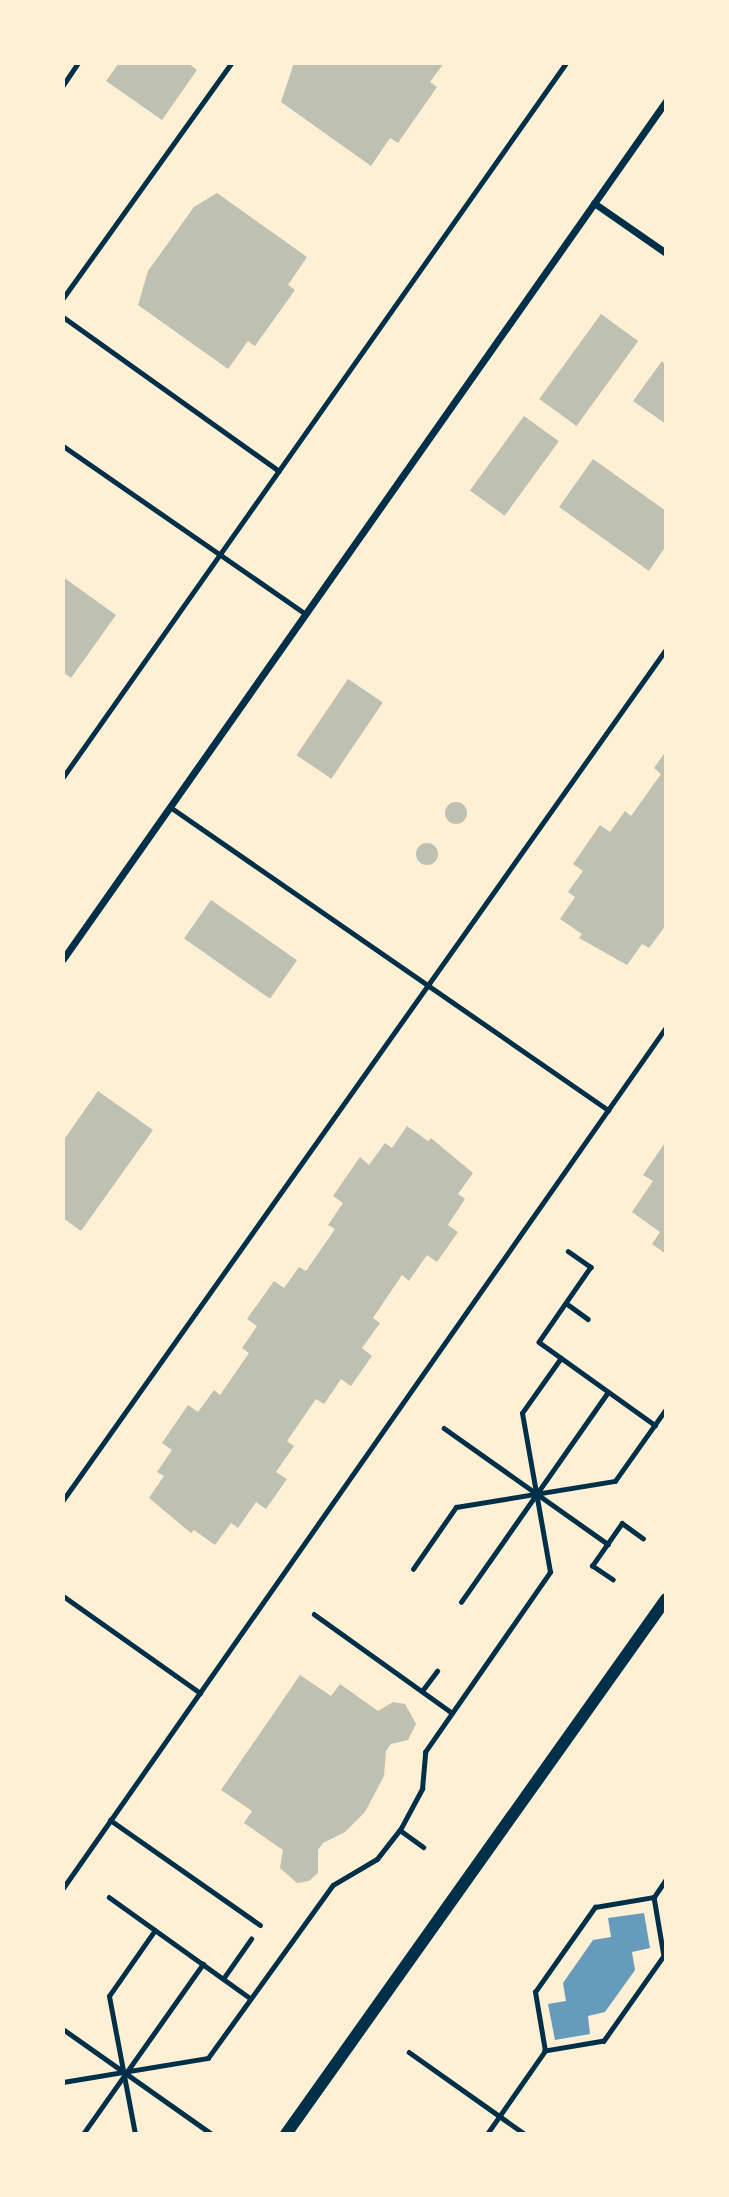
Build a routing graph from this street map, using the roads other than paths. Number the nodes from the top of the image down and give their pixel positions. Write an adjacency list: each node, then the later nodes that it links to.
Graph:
1 (78, 63): 5 (lane)
2 (231, 63): 9 (lane)
3 (556, 63): 4 (lane)
4 (564, 65): 12 (lane)
5 (63, 85)
6 (666, 101): 7 (street)
7 (594, 202): 8 (street); 14 (street)
8 (666, 253)
9 (63, 298)
10 (63, 317): 12 (lane)
11 (63, 446): 13 (lane)
12 (279, 471): 13 (lane)
13 (219, 555): 14 (lane); 16 (lane)
14 (306, 614): 17 (street)
15 (666, 649): 19 (lane)
16 (63, 777)
17 (170, 807): 18 (street); 19 (lane)
18 (63, 959)
19 (427, 986): 21 (lane); 22 (lane)
20 (666, 1027): 21 (lane)
21 (608, 1110): 25 (lane)
22 (63, 1500)
23 (63, 1596): 25 (lane)
24 (666, 1599): 29 (street)
25 (200, 1693): 26 (lane)
26 (110, 1820): 27 (lane); 28 (lane)
27 (63, 1888)
28 (260, 1925)
29 (286, 2134)

